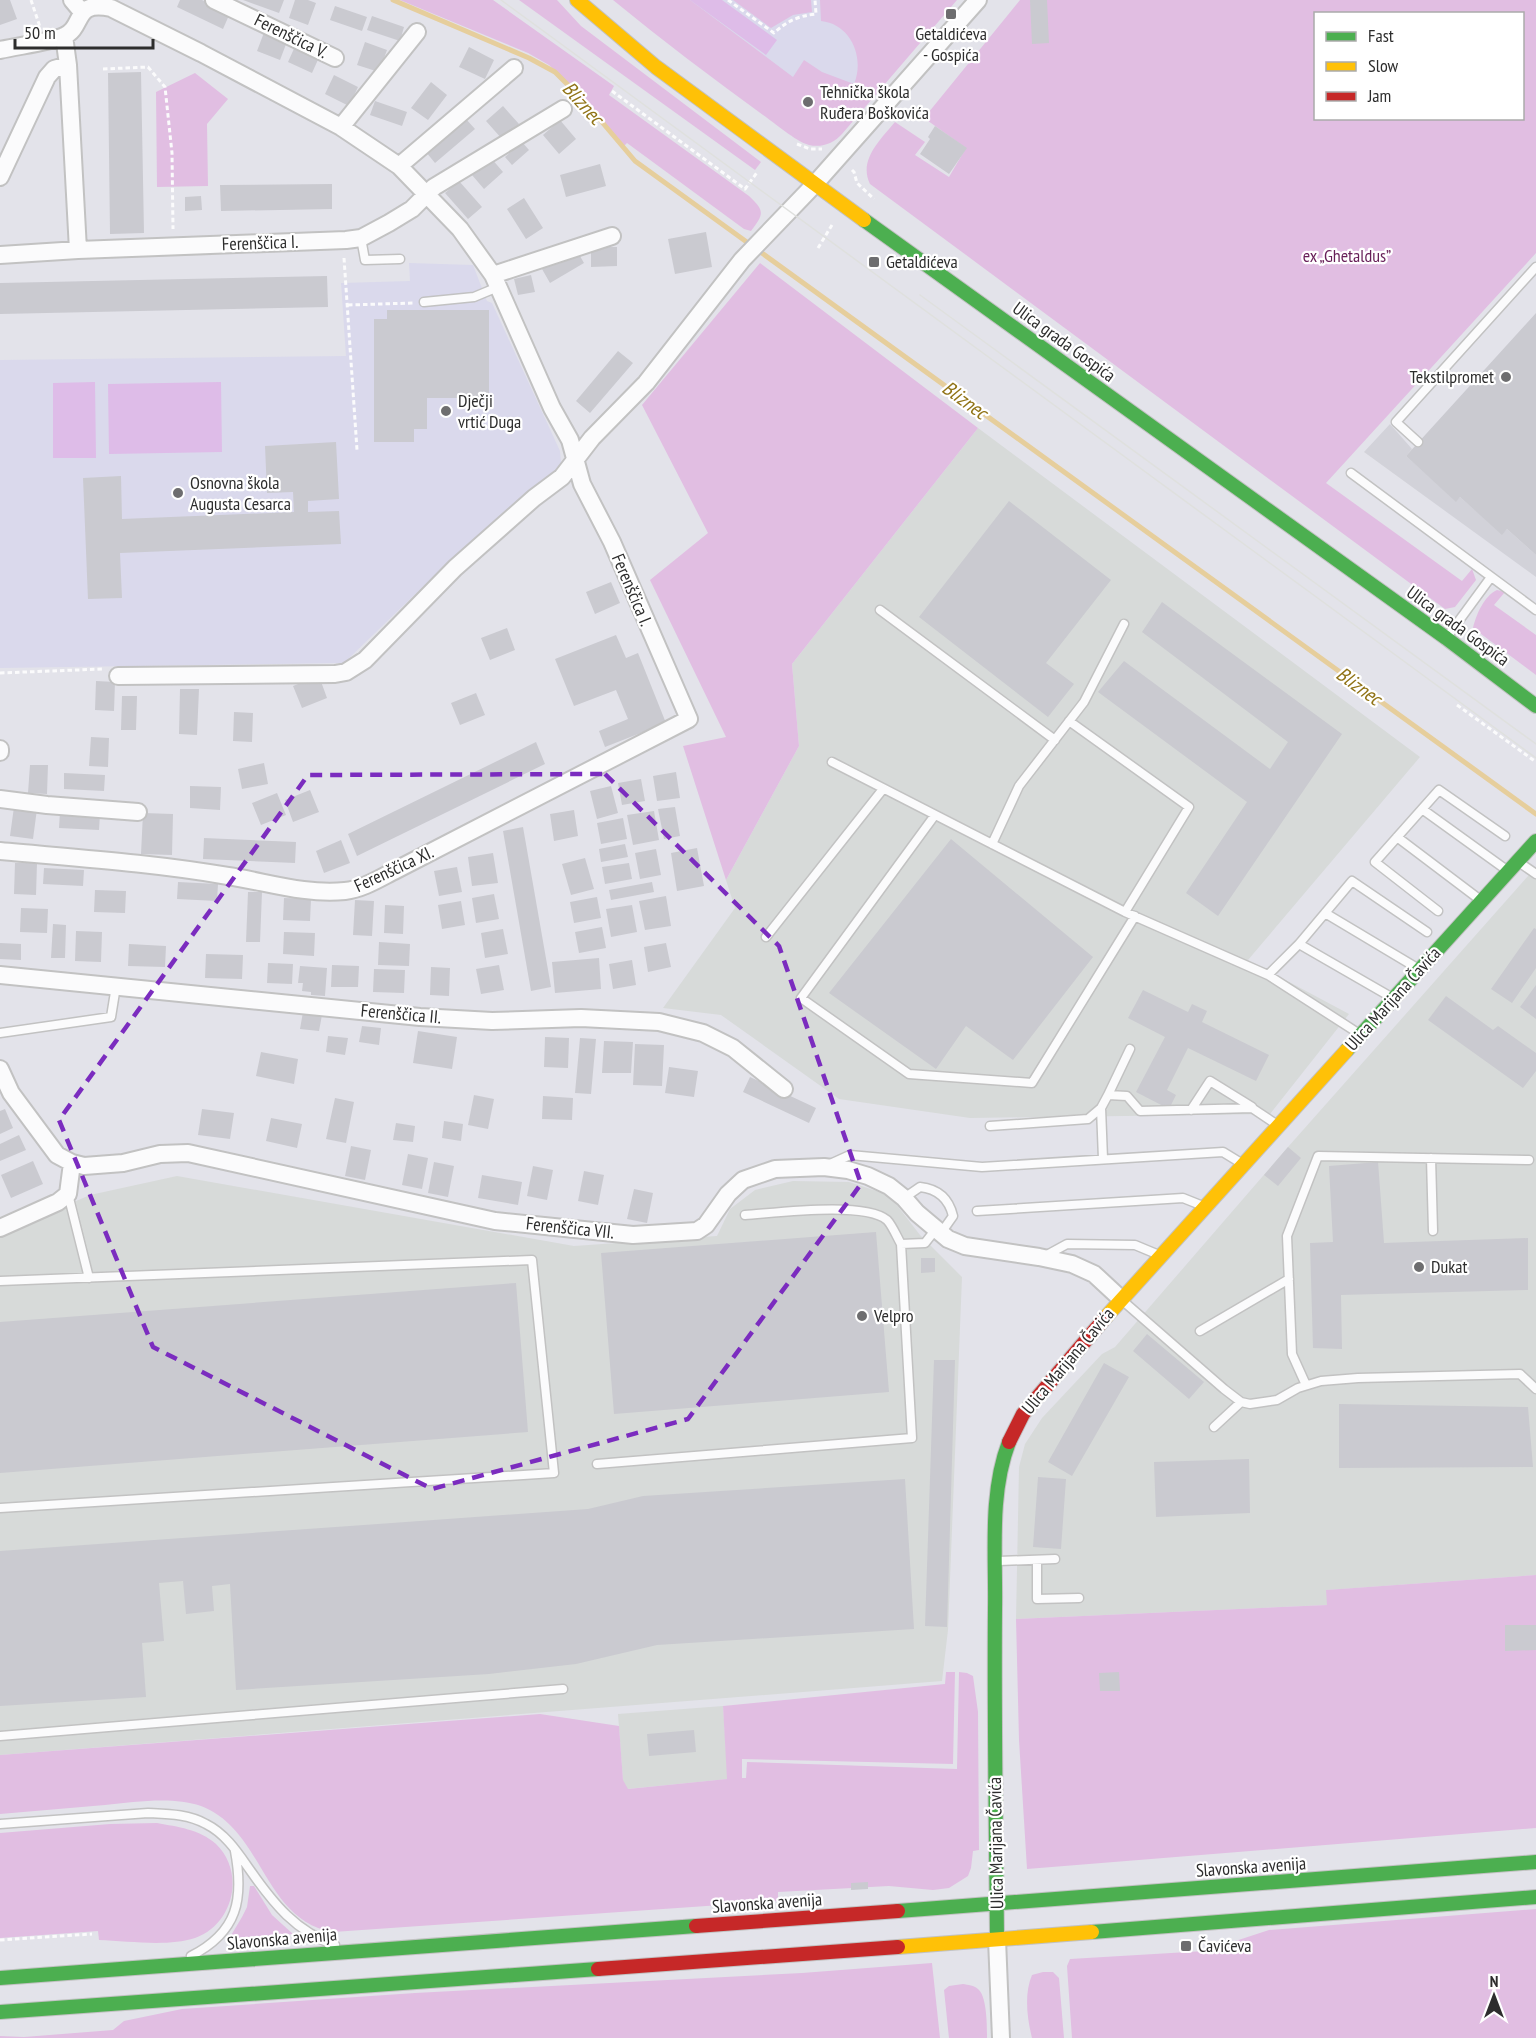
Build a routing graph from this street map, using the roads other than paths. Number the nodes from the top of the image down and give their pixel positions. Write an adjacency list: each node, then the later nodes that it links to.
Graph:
1 (214, 0): 8 (street, Ferenščica V.)
2 (577, 0): 15 (main road, Ulica grada Gospića)
3 (978, 0): 15 (street)
4 (77, 6): 6 (street, Ferenščica I.); 12 (street, Ferenščica I.)
5 (417, 32): 12 (street)
6 (64, 36): 7 (street); 9 (street)
7 (0, 50)
8 (335, 58)
9 (68, 65): 14 (street); 19 (street)
10 (514, 68): 13 (street)
11 (563, 109): 16 (street, Ferenščica I.)
12 (341, 127): 13 (street, Ferenščica I.)
13 (399, 166): 16 (street, Ferenščica I.)
14 (0, 177)
15 (814, 185): 26 (street); 32 (main road, Ulica grada Gospića)
16 (426, 194): 18 (street, Ferenščica I.); 23 (street, Ferenščica I.)
17 (612, 236): 23 (street)
18 (361, 238): 19 (street, Ferenščica I.); 21 (lane)
19 (78, 250): 20 (street, Ferenščica I.)
20 (0, 255)
21 (400, 259)
22 (1536, 267): 25 (lane)
23 (496, 280): 24 (lane); 26 (street, Ferenščica I.)
24 (424, 302)
25 (1418, 442)
26 (576, 460): 33 (street); 35 (street, Ferenščica I.)
27 (1350, 473): 28 (lane)
28 (1491, 577): 30 (lane); 32 (lane)
29 (880, 610): 37 (lane)
30 (1536, 610)
31 (1124, 624): 36 (lane)
32 (1446, 638): 34 (main road, Ulica grada Gospića)
33 (118, 676)
34 (1536, 706)
35 (689, 719): 48 (street, Ferenščica XI.)
36 (1069, 721): 37 (lane); 53 (lane)
37 (1055, 740): 47 (lane)
38 (832, 762): 39 (lane)
39 (883, 789): 43 (lane); 57 (lane)
40 (0, 799): 42 (street)
41 (1422, 809): 44 (lane); 45 (lane); 49 (lane)
42 (138, 812)
43 (935, 815): 47 (lane); 55 (lane)
44 (1505, 836)
45 (1397, 837): 51 (lane); 52 (lane)
46 (1536, 841): 49 (main road, Ulica Marijana Čavića)
47 (992, 844): 53 (lane)
48 (0, 851)
49 (1513, 866): 50 (lane); 51 (main road, Ulica Marijana Čavića)
50 (1536, 874)
51 (1482, 901): 59 (main road, Ulica Marijana Čavića)
52 (1438, 911)
53 (1125, 912): 55 (lane)
54 (1325, 913): 56 (lane); 58 (lane); 59 (lane)
55 (1135, 916): 61 (lane)
56 (1427, 932)
57 (766, 937)
58 (1299, 944): 61 (lane); 63 (lane)
59 (1420, 969): 63 (main road, Ulica Marijana Čavića)
60 (0, 975): 62 (street, Ferenščica II.)
61 (1268, 975): 65 (lane)
62 (116, 985): 64 (lane); 68 (street, Ferenščica II.)
63 (1394, 999): 65 (main road, Ulica Marijana Čavića)
64 (0, 1033)
65 (1360, 1035): 75 (main road, Ulica Marijana Čavića)
66 (1130, 1049): 69 (lane)
67 (0, 1069): 70 (street)
68 (784, 1089)
69 (1108, 1095): 72 (lane); 73 (lane)
70 (6, 1096): 79 (street)
71 (1252, 1107): 73 (lane); 73 (lane); 75 (lane)
72 (1101, 1108): 74 (lane); 77 (lane)
73 (1191, 1110)
74 (990, 1126)
75 (1279, 1126): 80 (main road, Ulica Marijana Čavića)
76 (1431, 1158): 78 (lane); 89 (lane); 94 (lane)
77 (1103, 1159): 80 (lane); 81 (lane)
78 (1528, 1160)
79 (72, 1163): 81 (street, Ferenščica VII.); 82 (street)
80 (1244, 1164): 84 (main road, Ulica Marijana Čavića)
81 (824, 1167): 83 (street, Ferenščica VII.)
82 (68, 1194): 87 (street); 93 (lane)
83 (904, 1198): 88 (street, Ferenščica VII.); 88 (lane)
84 (1205, 1207): 85 (lane); 91 (main road, Ulica Marijana Čavića)
85 (977, 1211)
86 (745, 1215): 90 (lane)
87 (0, 1228)
88 (938, 1231): 90 (lane); 92 (street, Ferenščica VII.)
89 (1433, 1231)
90 (901, 1244): 102 (lane)
91 (1161, 1255): 92 (lane); 96 (main road, Ulica Marijana Čavića)
92 (1042, 1257): 96 (street, Ferenščica VII.)
93 (89, 1278): 95 (lane); 103 (lane)
94 (1289, 1279): 97 (lane); 98 (lane)
95 (0, 1281)
96 (1121, 1299): 100 (lane); 106 (main road, Ulica Marijana Čavića)
97 (1200, 1331)
98 (1306, 1385): 99 (lane); 100 (lane)
99 (1536, 1389)
100 (1241, 1402): 101 (lane)
101 (1214, 1427)
102 (597, 1464)
103 (0, 1508)
104 (1055, 1559): 105 (lane)
105 (1037, 1560): 106 (lane); 107 (lane)
106 (995, 1561): 114 (main road, Ulica Marijana Čavića)
107 (1079, 1598)
108 (563, 1689): 109 (lane)
109 (0, 1736)
110 (0, 1824): 111 (lane)
111 (234, 1848): 116 (lane); 117 (lane)
112 (1536, 1862): 114 (main road, Slavonska avenija)
113 (1536, 1897): 115 (main road)
114 (996, 1904): 115 (main road, Ulica Marijana Čavića); 116 (main road, Slavonska avenija)
115 (997, 1939): 119 (main road); 120 (street, Ulica Marijana Čavića)
116 (352, 1951): 117 (main road, Slavonska avenija)
117 (168, 1966): 118 (main road, Slavonska avenija)
118 (0, 1978)
119 (0, 2012)
120 (1001, 2038)

